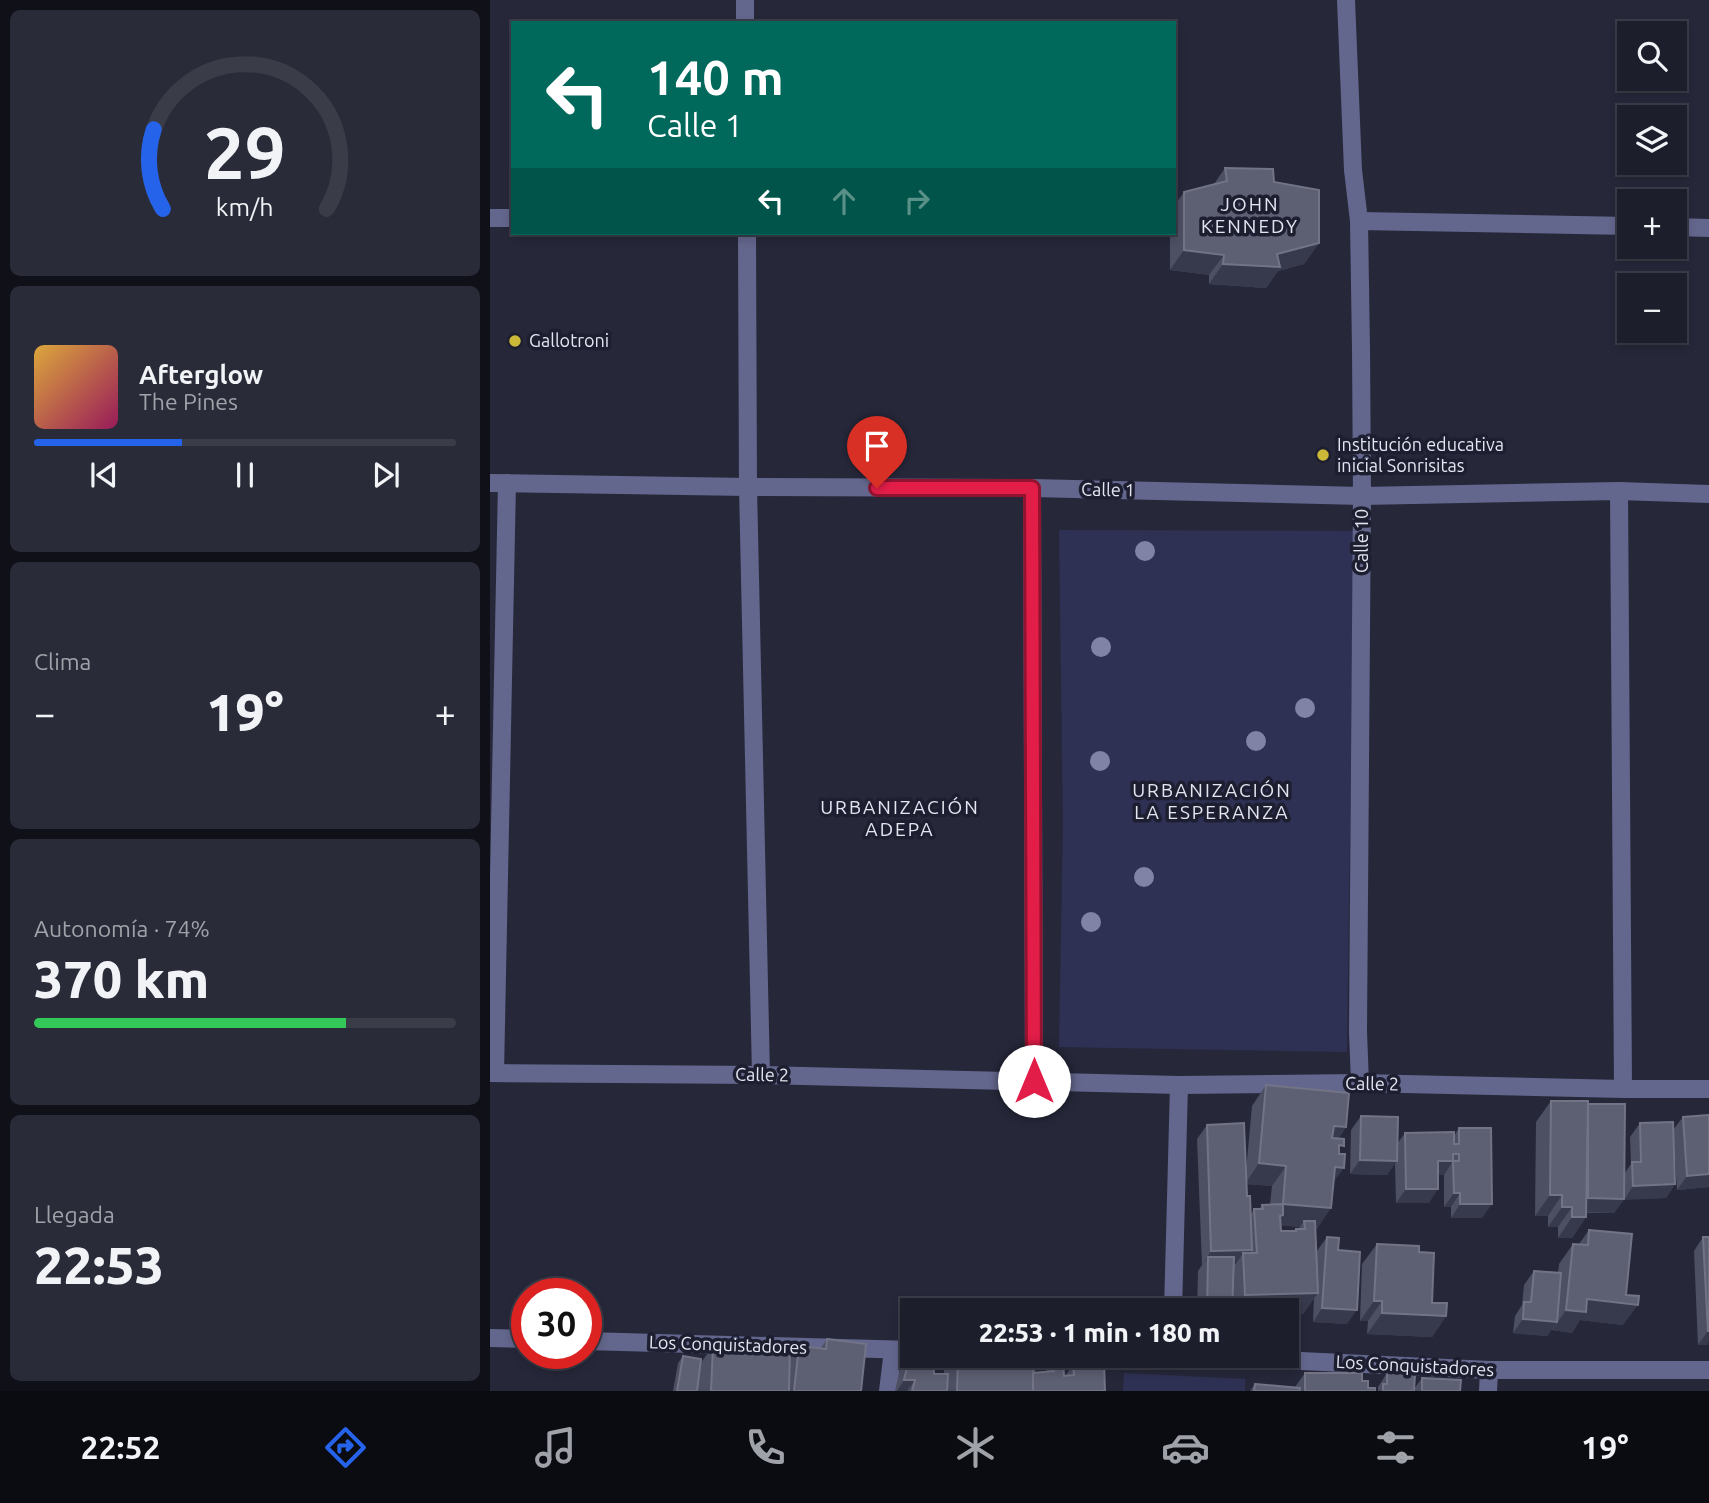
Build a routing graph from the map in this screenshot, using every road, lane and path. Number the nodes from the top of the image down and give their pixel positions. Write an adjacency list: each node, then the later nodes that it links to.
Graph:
1 (745, 0): 3 (street)
2 (1346, 0): 6 (street, Calle 10)
3 (746, 21)
4 (491, 218): 5 (street)
5 (511, 218)
6 (1359, 221): 7 (street); 16 (street, Calle 10)
7 (1617, 226)
8 (1687, 227): 9 (street)
9 (1709, 228)
10 (747, 235): 12 (street)
11 (498, 483): 12 (street, Calle 1); 17 (street, Calle 1)
12 (748, 487): 13 (street, Calle 1); 18 (street)
13 (1032, 488): 16 (street, Calle 1); 19 (street)
14 (1619, 491): 15 (street, Calle 1); 16 (street, Calle 1); 22 (street)
15 (1709, 494)
16 (1362, 496): 20 (street, Calle 10)
17 (493, 1073): 18 (street, Calle 2)
18 (761, 1075): 19 (street, Calle 2)
19 (1034, 1081): 21 (street, Calle 2)
20 (1360, 1083): 21 (street, Calle 2); 22 (street, Calle 2)
21 (1179, 1085): 24 (street)
22 (1623, 1089): 23 (street, Calle 2)
23 (1709, 1089)
24 (1173, 1298)
25 (490, 1338): 26 (street)
26 (511, 1339)
27 (602, 1341): 28 (street, Los Conquistadores)
28 (893, 1350): 29 (street, Los Conquistadores); 33 (street)
29 (900, 1350)
30 (1299, 1361): 31 (street, Los Conquistadores)
31 (1489, 1370): 32 (street, Los Conquistadores); 34 (street)
32 (1709, 1370)
33 (888, 1391)
34 (1488, 1391)

